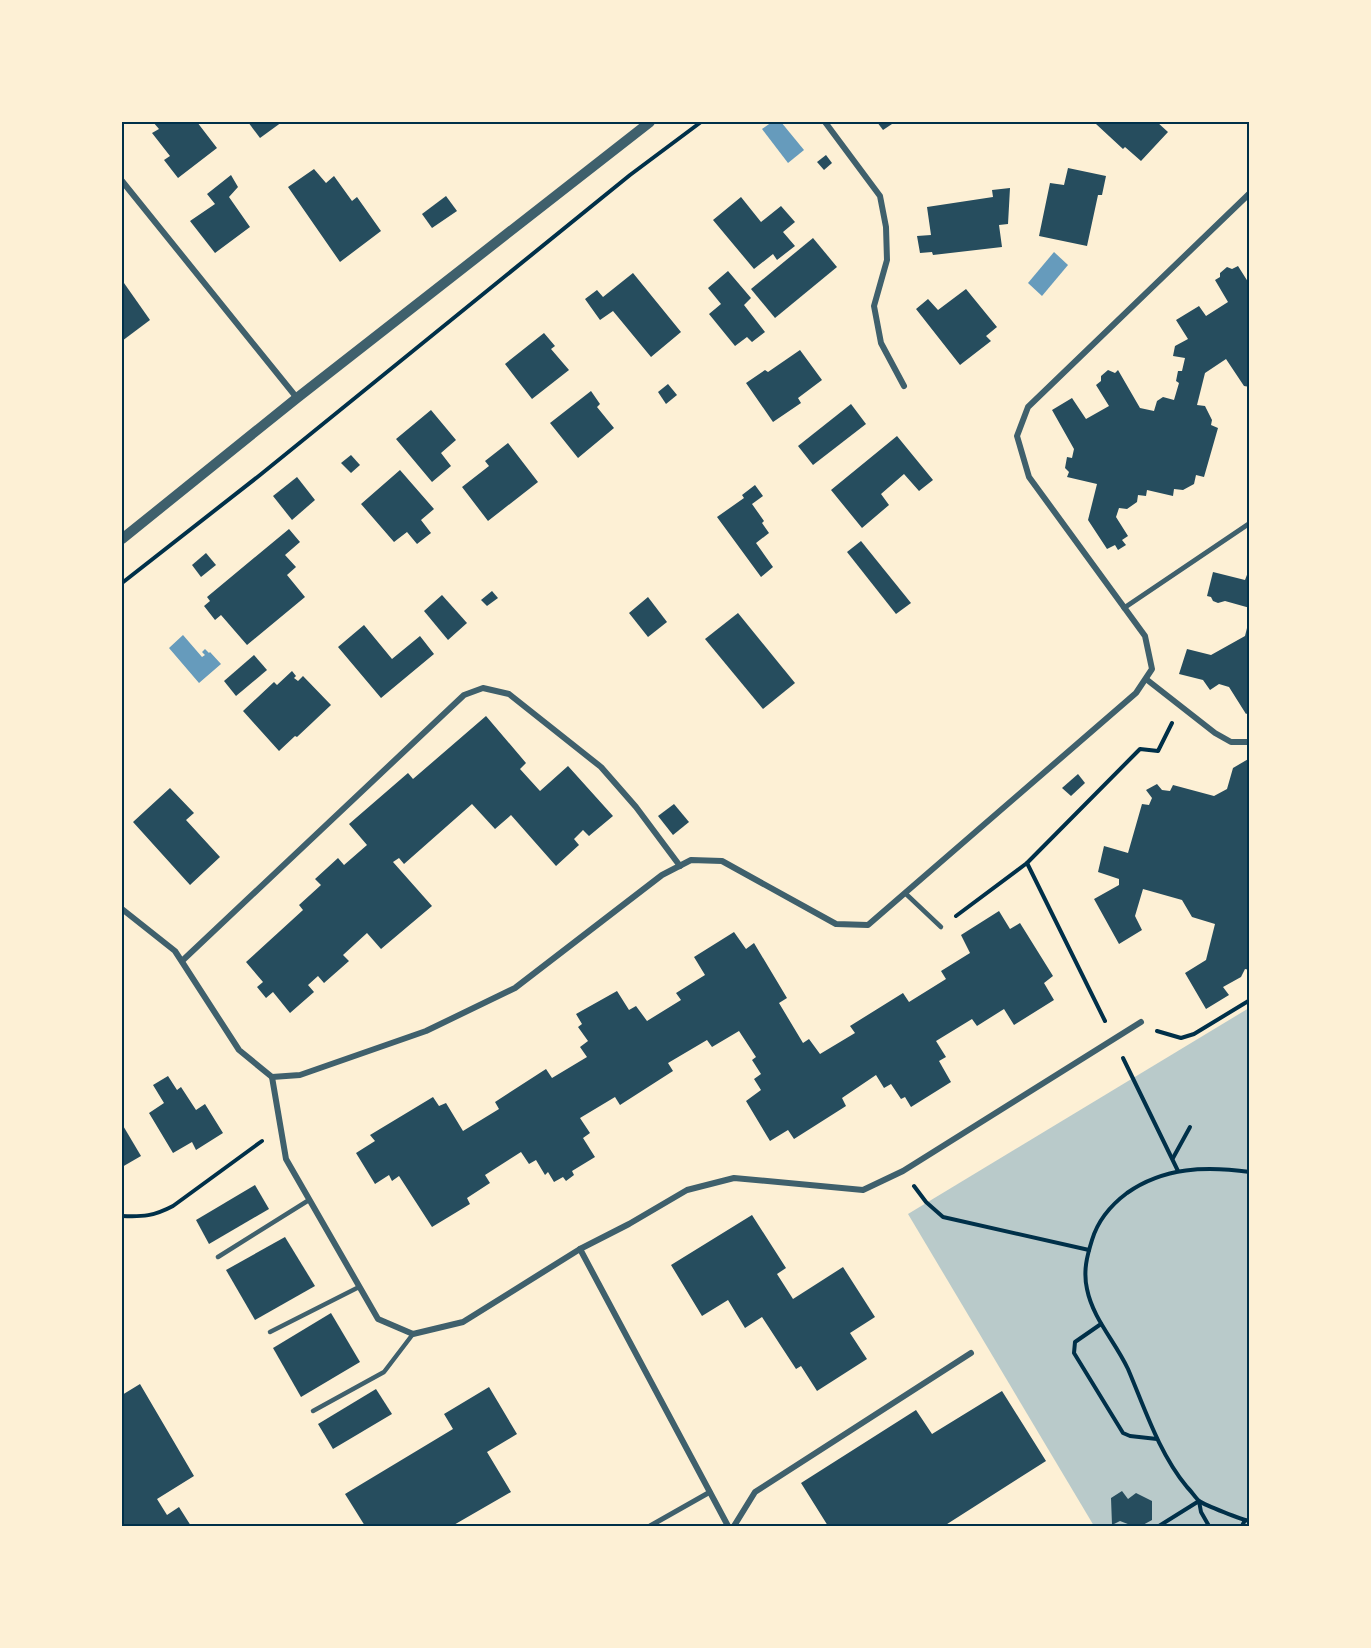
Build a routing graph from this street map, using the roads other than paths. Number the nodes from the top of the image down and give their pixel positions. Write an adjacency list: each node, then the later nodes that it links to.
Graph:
1 (650, 122): 6 (street)
2 (825, 122): 5 (street)
3 (122, 181): 6 (street)
4 (1250, 193): 9 (street)
5 (904, 386)
6 (297, 398): 8 (street)
7 (1250, 523): 9 (street)
8 (122, 539)
9 (1124, 608): 10 (street)
10 (1146, 679): 11 (street); 13 (street)
11 (1250, 742)
12 (680, 866): 13 (street); 16 (street); 18 (street)
13 (905, 893): 15 (lane)
14 (122, 909): 16 (street)
15 (941, 927)
16 (182, 961): 18 (street)
17 (1141, 1022): 20 (street)
18 (272, 1077): 19 (street)
19 (309, 1200): 21 (lane); 22 (street)
20 (580, 1250): 24 (street); 27 (street)
21 (218, 1257)
22 (359, 1287): 23 (lane); 24 (street)
23 (270, 1332)
24 (413, 1334): 26 (lane)
25 (971, 1353): 30 (street)
26 (313, 1411)
27 (710, 1492): 28 (street); 29 (street)
28 (650, 1527)
29 (728, 1527)
30 (734, 1527)

